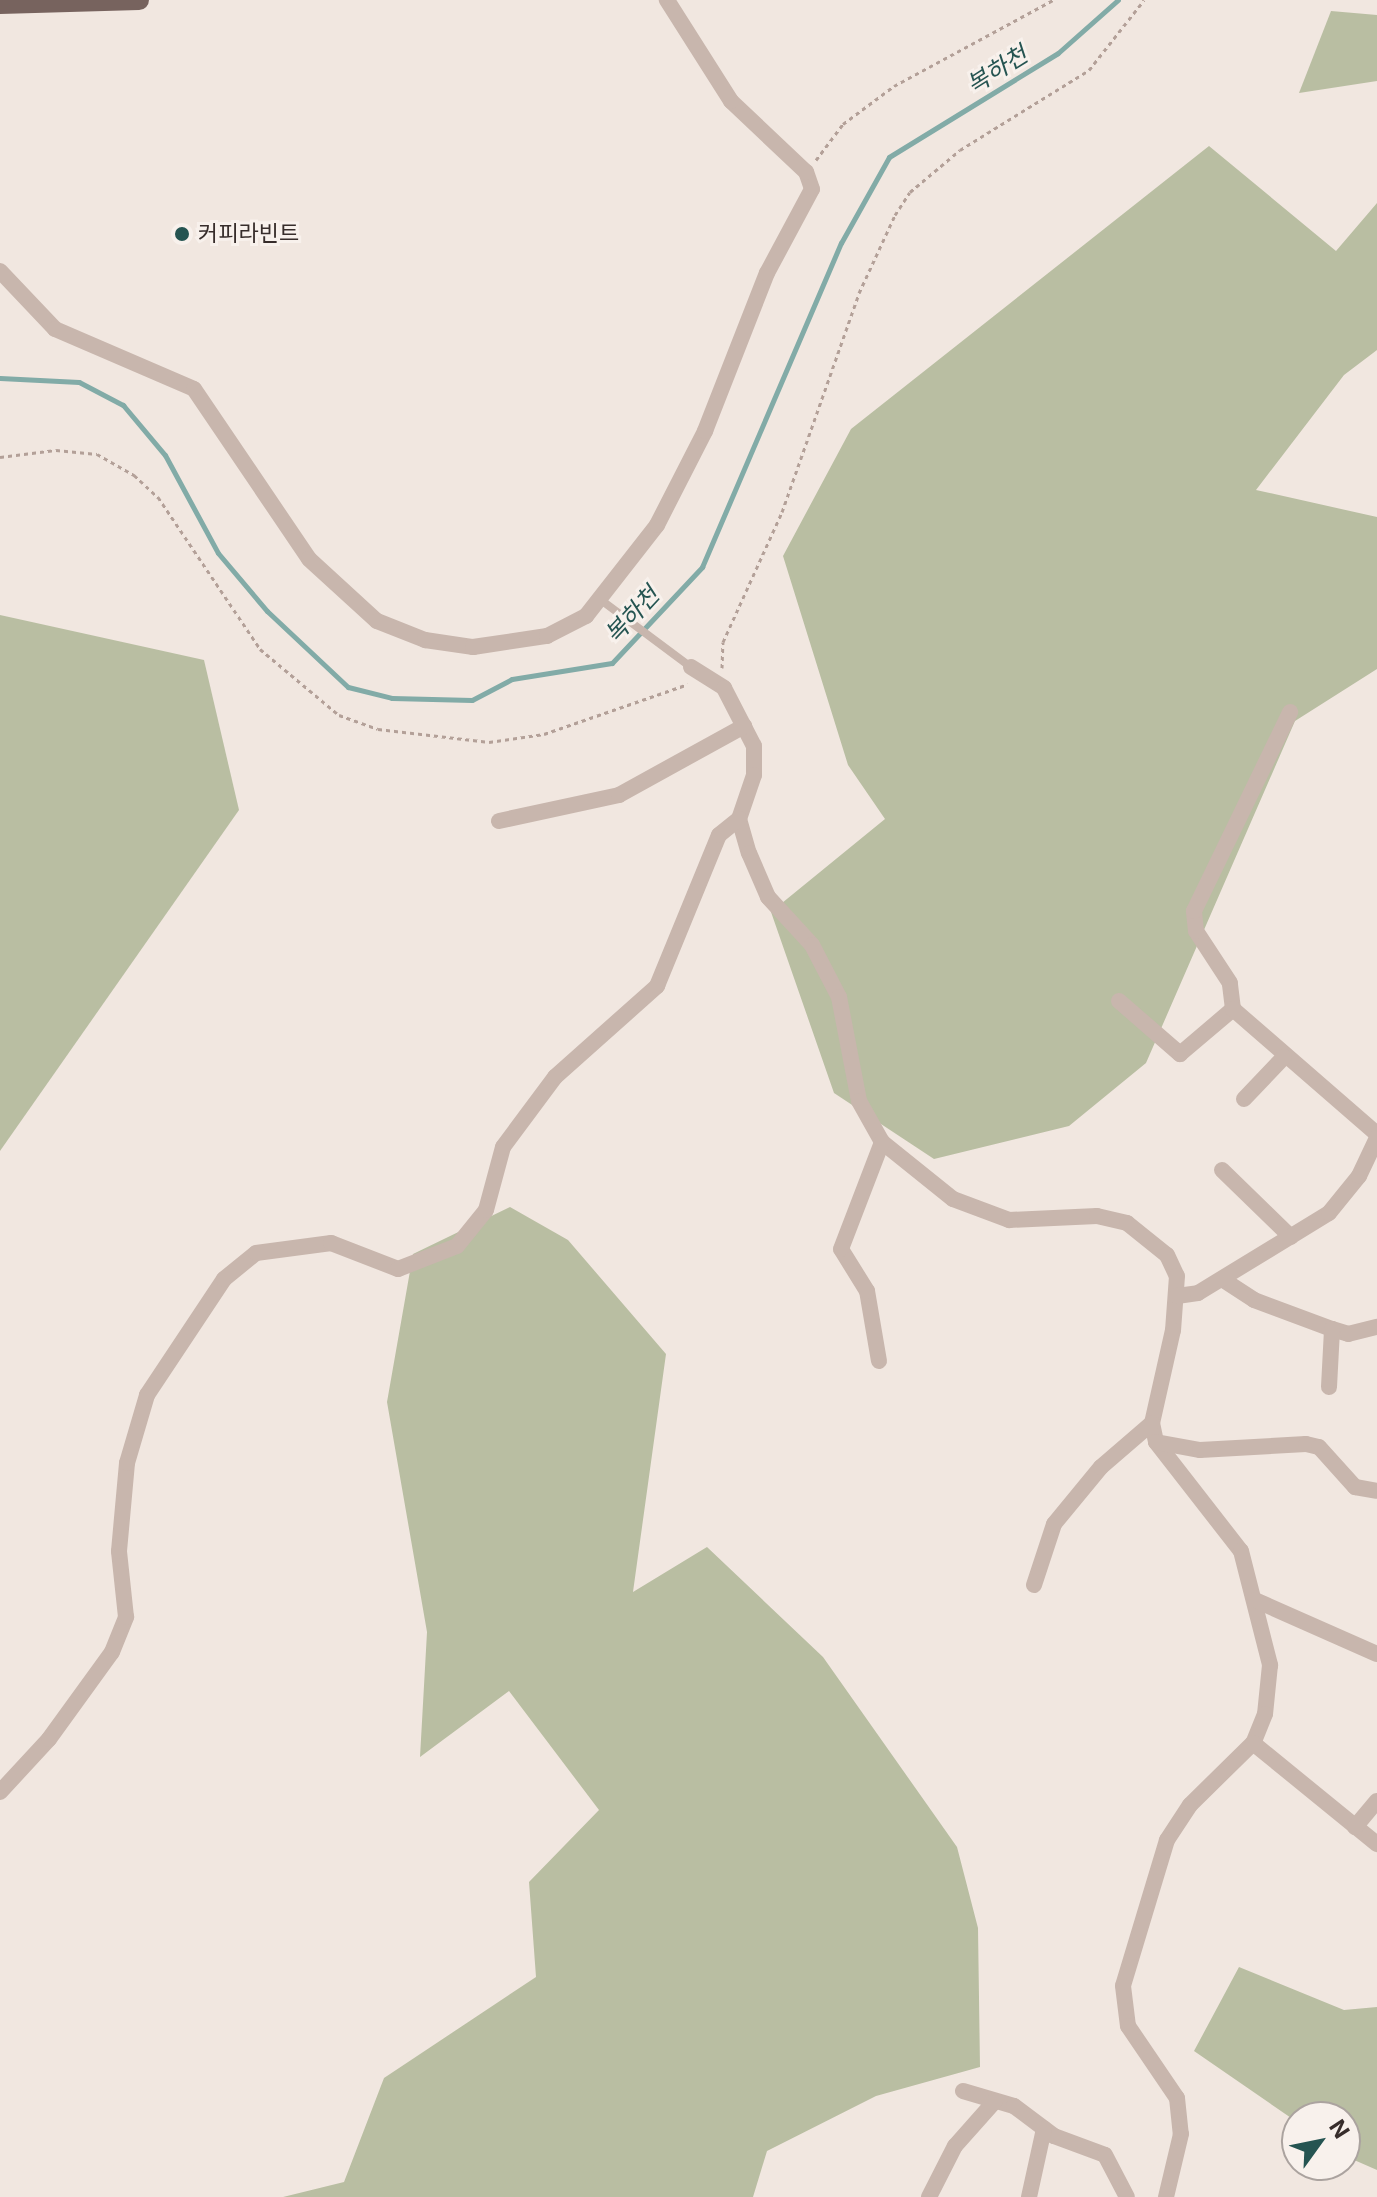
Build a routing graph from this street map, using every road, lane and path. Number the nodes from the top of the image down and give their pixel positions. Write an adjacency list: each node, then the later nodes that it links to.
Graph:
1 (139, 0): 5 (main road)
2 (667, 0): 6 (street)
3 (1053, 0): 6 (path)
4 (1144, 0): 11 (path)
5 (0, 4)
6 (806, 172): 9 (street)
7 (0, 271): 9 (street)
8 (0, 457): 10 (path)
9 (607, 606): 10 (lane)
10 (695, 671): 11 (street)
11 (724, 688): 13 (street)
12 (1290, 712): 17 (street)
13 (744, 726): 14 (street); 15 (street)
14 (739, 819): 21 (street); 37 (street)
15 (499, 821)
16 (1119, 1001): 17 (street)
17 (1233, 1009): 18 (street)
18 (1284, 1057): 19 (street); 20 (street)
19 (1244, 1099)
20 (1377, 1136): 23 (street)
21 (882, 1142): 25 (street); 28 (street)
22 (1222, 1170): 23 (street)
23 (1291, 1237): 24 (street)
24 (1222, 1279): 25 (street); 27 (street)
25 (1177, 1296): 30 (street)
26 (1377, 1327): 27 (street)
27 (1332, 1329): 29 (street)
28 (879, 1361)
29 (1329, 1387)
30 (1152, 1423): 31 (street); 33 (street)
31 (1156, 1442): 32 (street); 34 (street)
32 (1377, 1491)
33 (1034, 1585)
34 (1255, 1600): 35 (street); 36 (street)
35 (1377, 1654)
36 (1253, 1743): 39 (street); 47 (street)
37 (0, 1792)
38 (1377, 1801): 39 (street)
39 (1355, 1827): 40 (street)
40 (1377, 1844)
41 (963, 2091): 42 (street)
42 (995, 2101): 43 (street); 44 (street)
43 (1044, 2129): 45 (street); 46 (street)
44 (929, 2197)
45 (1029, 2197)
46 (1127, 2197)
47 (1166, 2197)

